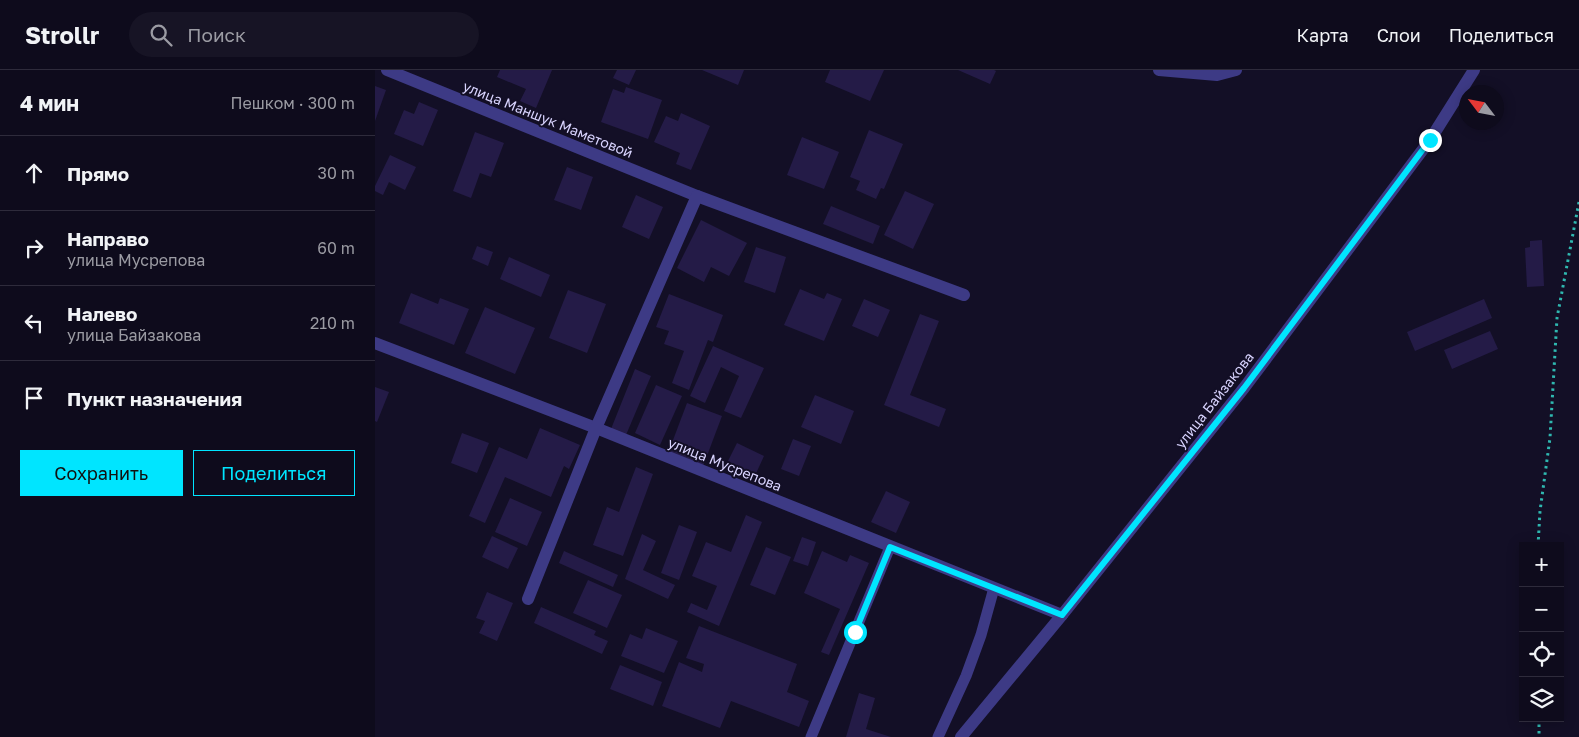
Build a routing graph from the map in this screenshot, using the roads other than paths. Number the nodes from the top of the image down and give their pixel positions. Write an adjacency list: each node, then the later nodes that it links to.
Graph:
1 (387, 70): 5 (street, улица Маншук Маметовой)
2 (1159, 70): 3 (street)
3 (1236, 70)
4 (1474, 70): 12 (street, улица Байзакова)
5 (697, 196): 6 (street, улица Маншук Маметовой); 8 (street)
6 (964, 295)
7 (375, 343): 8 (street, улица Мусрепова)
8 (596, 428): 9 (street, улица Мусрепова); 11 (street)
9 (890, 547): 10 (street, улица Мусрепова); 13 (lane)
10 (994, 588): 12 (street, улица Мусрепова); 14 (lane)
11 (528, 599)
12 (1062, 615): 15 (street, улица Байзакова)
13 (811, 737)
14 (938, 737)
15 (961, 737)

